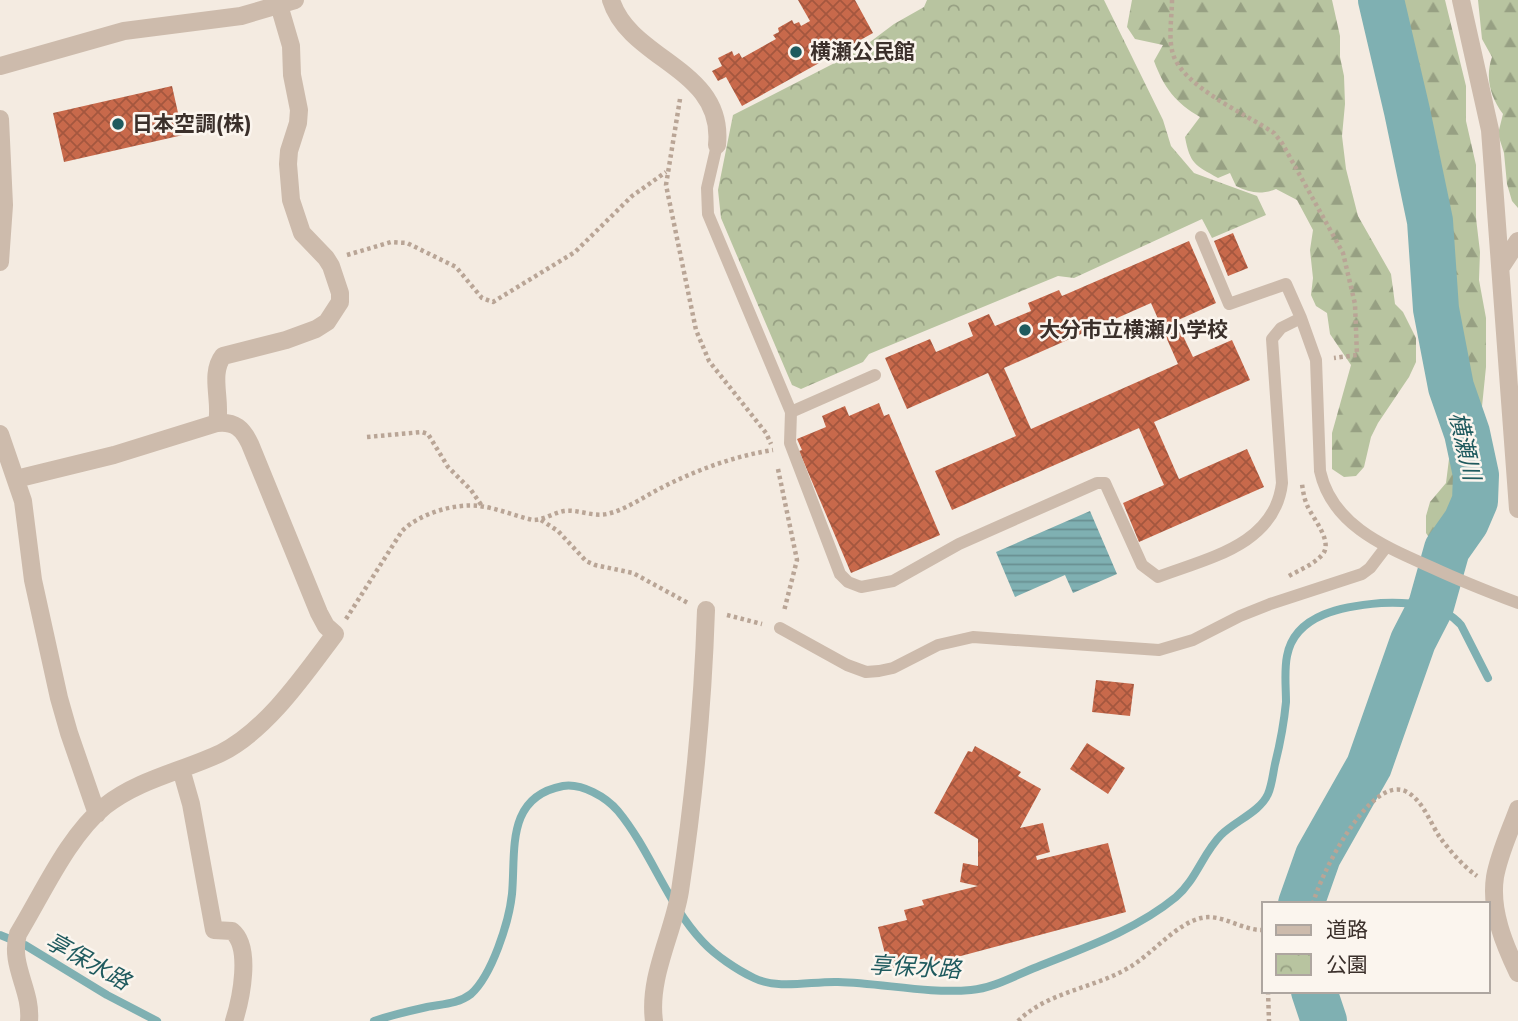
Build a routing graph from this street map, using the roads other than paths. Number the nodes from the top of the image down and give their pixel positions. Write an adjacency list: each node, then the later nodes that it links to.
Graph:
1 (611, 0): 6 (street)
2 (1461, 0): 11 (street)
3 (287, 3): 4 (street); 15 (street)
4 (0, 66)
5 (0, 120): 7 (street)
6 (717, 145): 14 (lane)
7 (2, 175): 10 (street)
8 (1201, 237): 12 (lane)
9 (1518, 241): 11 (street)
10 (0, 262)
11 (1501, 267): 18 (street)
12 (1301, 318): 14 (lane); 19 (lane)
13 (875, 375): 14 (lane)
14 (791, 412)
15 (217, 423): 17 (street); 23 (street)
16 (0, 434): 17 (street)
17 (16, 479): 25 (street)
18 (1518, 509)
19 (1386, 547): 20 (lane); 22 (lane)
20 (1518, 603)
21 (706, 610): 29 (street)
22 (780, 628)
23 (181, 769): 25 (street); 28 (street)
24 (1518, 808): 26 (street)
25 (97, 814): 27 (street)
26 (1518, 973)
27 (29, 1021)
28 (234, 1021)
29 (654, 1021)

